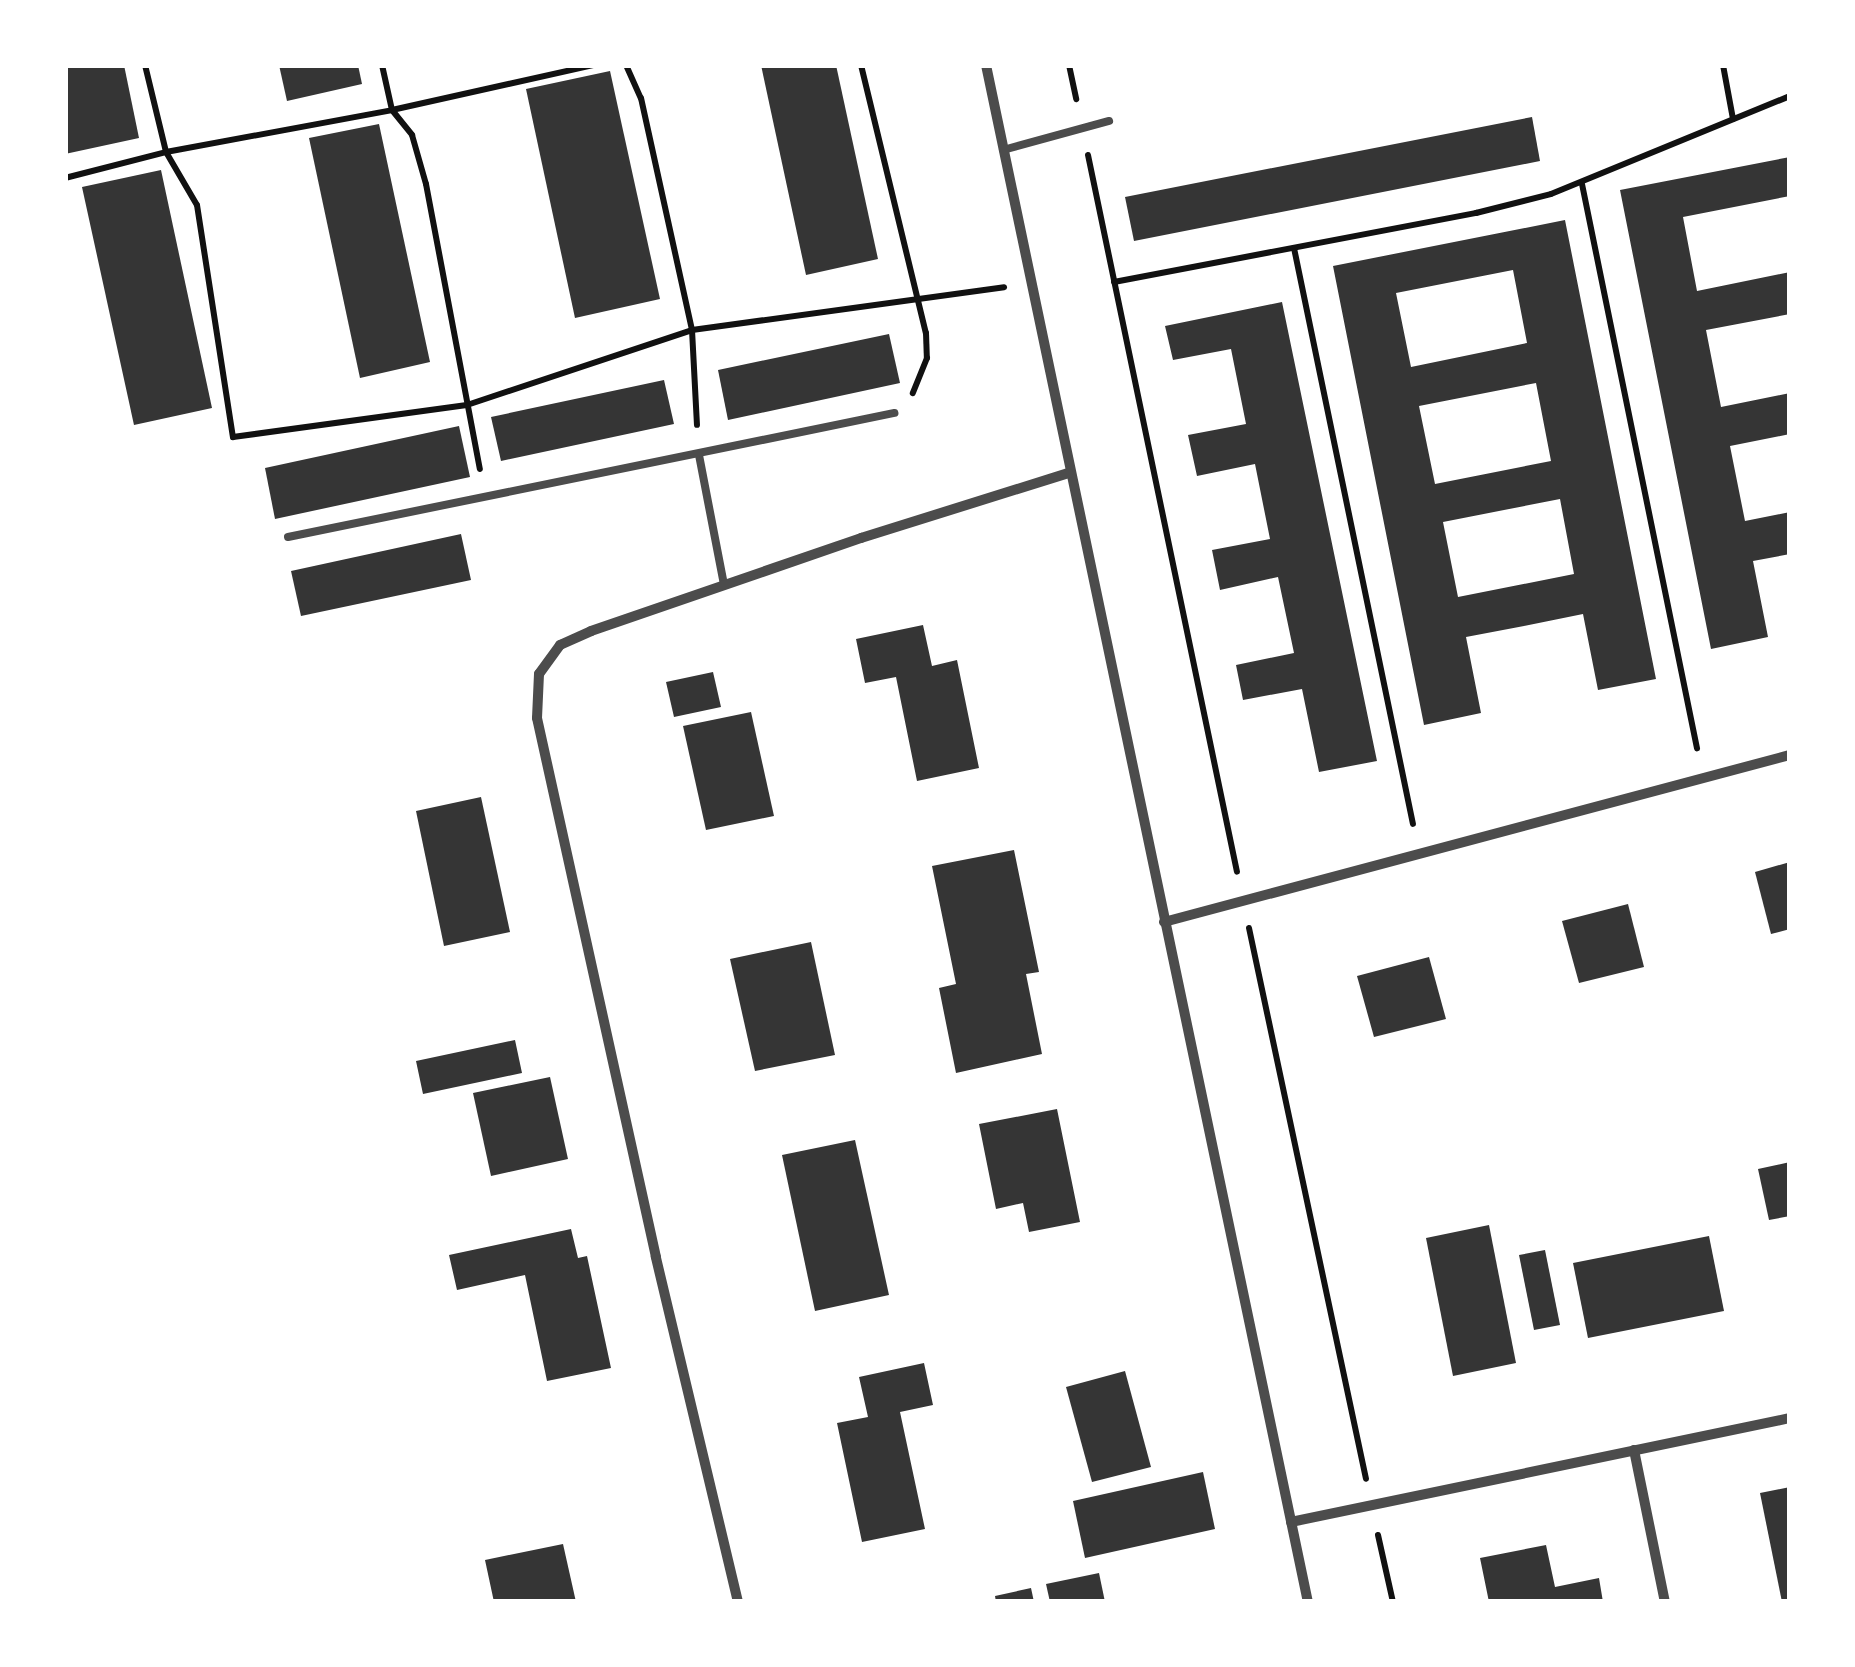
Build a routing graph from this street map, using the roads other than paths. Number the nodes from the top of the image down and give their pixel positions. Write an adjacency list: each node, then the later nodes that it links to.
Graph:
1 (986, 65): 3 (street)
2 (1109, 121): 3 (lane)
3 (1003, 150): 6 (street)
4 (894, 414): 5 (lane)
5 (699, 455): 7 (lane); 8 (lane)
6 (1068, 473): 8 (street); 10 (street)
7 (288, 537)
8 (724, 585): 14 (street)
9 (1790, 755): 10 (street)
10 (1164, 922): 13 (street)
11 (1790, 1418): 12 (street)
12 (1634, 1450): 13 (street); 16 (street)
13 (1292, 1522): 15 (street)
14 (738, 1602)
15 (1308, 1602)
16 (1665, 1602)

